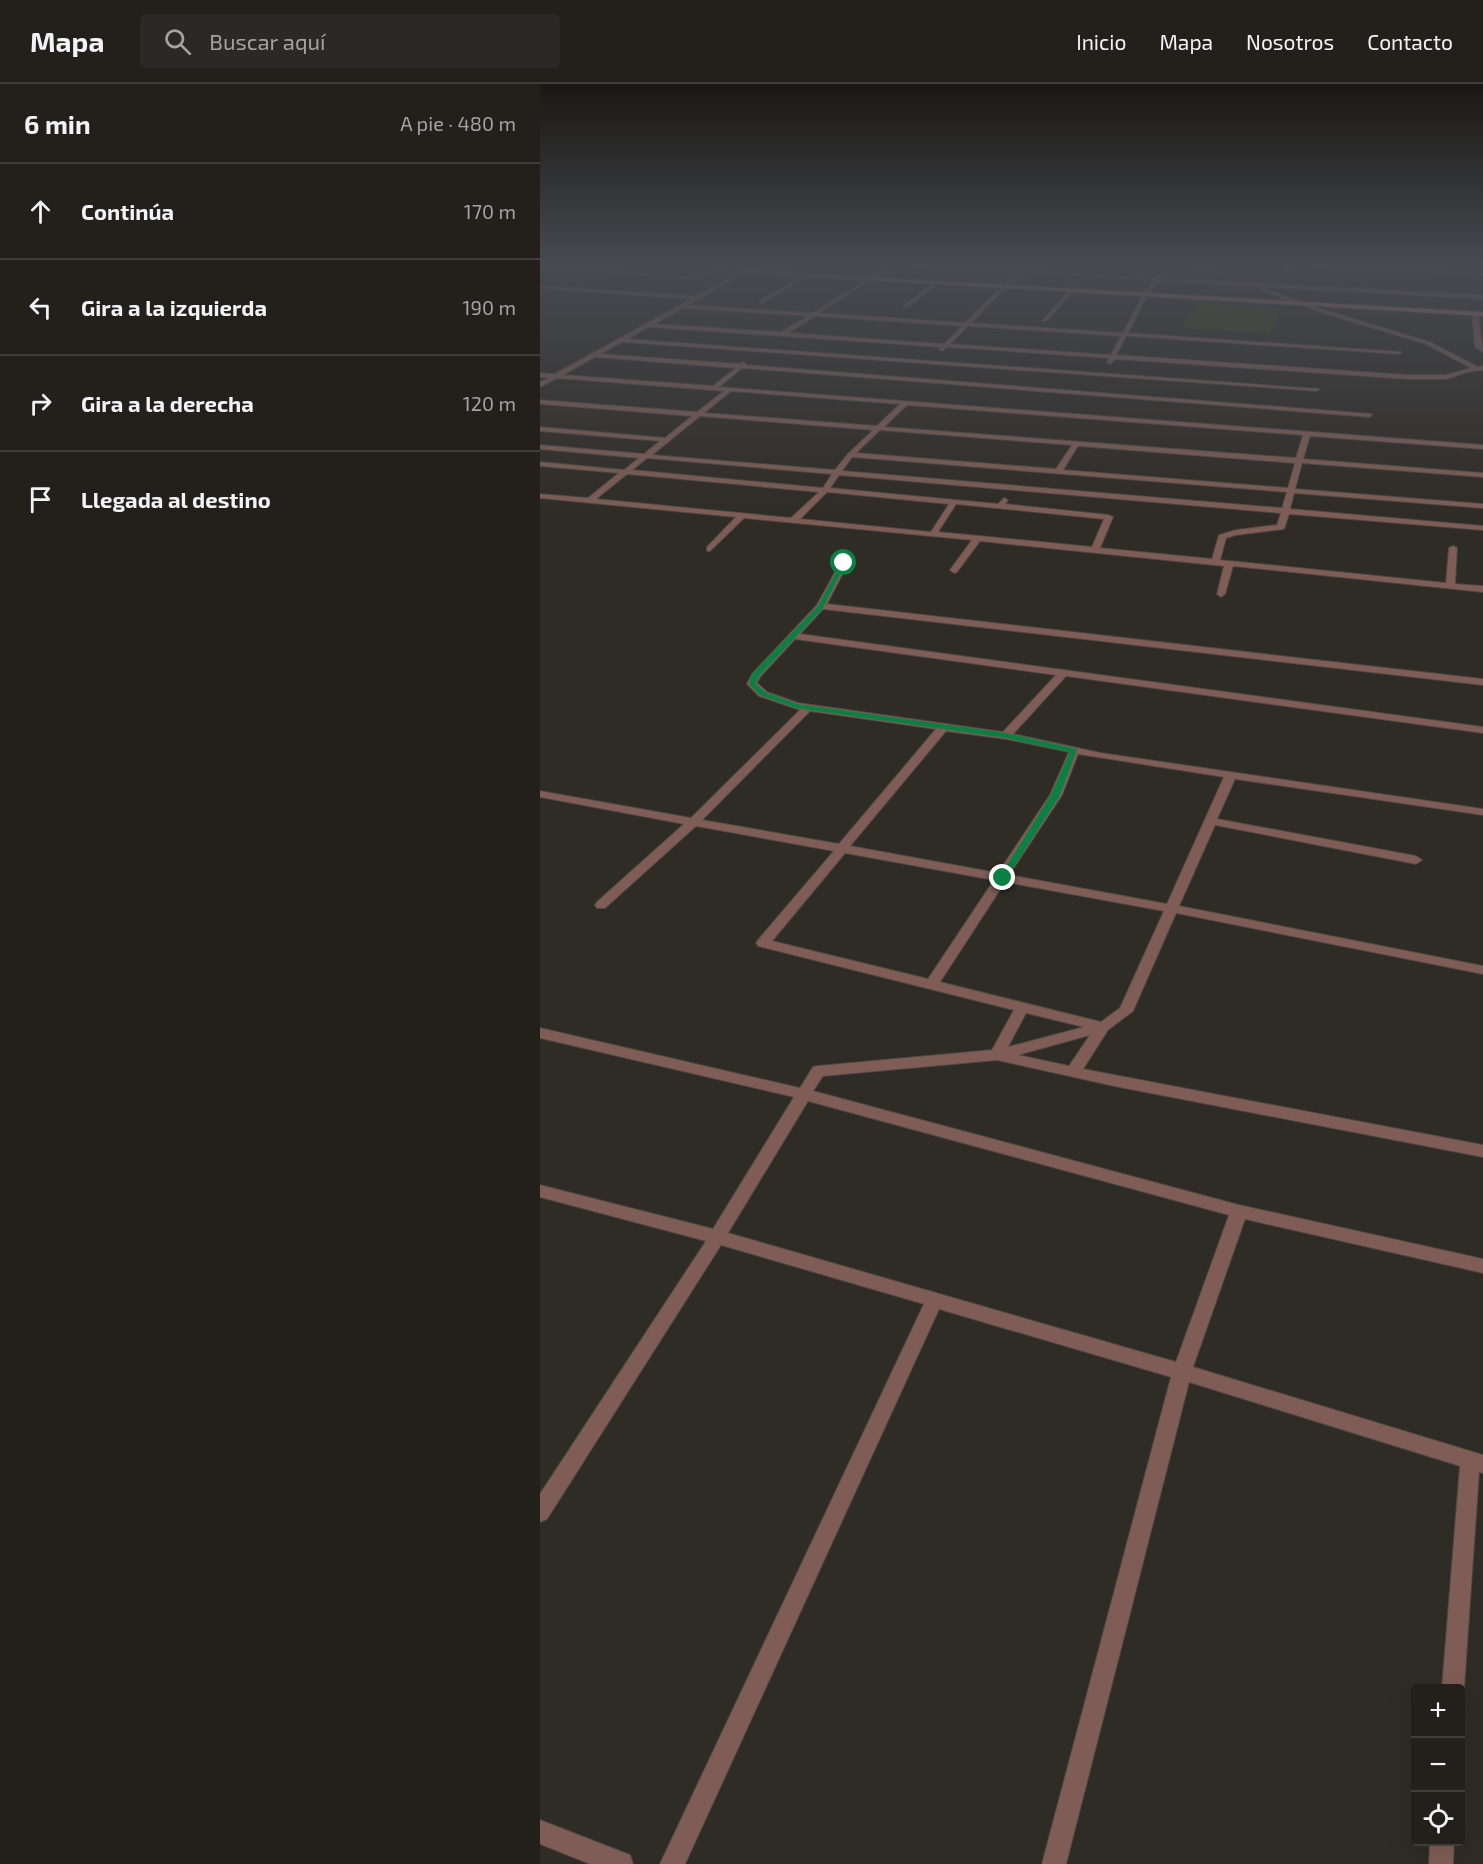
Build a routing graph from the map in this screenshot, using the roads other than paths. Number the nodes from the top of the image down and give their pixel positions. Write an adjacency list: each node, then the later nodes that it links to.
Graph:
1 (605, 349): 11 (street)
2 (749, 349): 9 (street)
3 (941, 349): 16 (street)
4 (1003, 349): 13 (street)
5 (1118, 349): 13 (street)
6 (1256, 349): 14 (street)
7 (1352, 349): 10 (street)
8 (1440, 349): 19 (street)
9 (762, 350): 12 (street); 16 (street)
10 (1399, 352)
11 (594, 355): 17 (street); 23 (street)
12 (755, 356)
13 (1114, 357): 14 (street); 21 (street)
14 (1256, 360): 19 (street); 26 (street)
15 (748, 361): 17 (street)
16 (926, 362): 18 (street); 21 (street)
17 (741, 367): 24 (street); 28 (street)
18 (919, 368)
19 (1479, 368)
20 (912, 374): 24 (street)
21 (1100, 374): 26 (street); 31 (street)
22 (540, 375): 23 (street)
23 (556, 376): 25 (street); 28 (street)
24 (906, 380): 27 (street); 31 (street)
25 (540, 384)
26 (1248, 384): 29 (street); 37 (street)
27 (898, 387)
28 (713, 389): 30 (street)
29 (1317, 389)
30 (729, 390): 34 (street); 40 (street)
31 (1091, 392): 33 (street); 37 (street)
32 (891, 394): 34 (street)
33 (1087, 400)
34 (884, 401): 36 (street)
35 (540, 402): 40 (street)
36 (905, 403): 42 (street); 43 (street)
37 (1244, 404): 38 (street)
38 (1280, 407): 41 (street); 45 (street)
39 (1083, 408): 42 (street)
40 (703, 414): 43 (street); 47 (street)
41 (1370, 415)
42 (1079, 416): 45 (street)
43 (877, 428): 48 (street); 51 (street)
44 (540, 429): 47 (street)
45 (1279, 431): 46 (street)
46 (1307, 433): 50 (street); 53 (street)
47 (668, 440): 52 (street)
48 (1076, 444): 53 (street); 55 (street)
49 (540, 447): 52 (street)
50 (1483, 447)
51 (850, 455): 55 (street); 57 (street)
52 (645, 456): 56 (street); 57 (street)
53 (1300, 461): 58 (street); 60 (street)
54 (540, 464): 56 (street)
55 (1059, 470): 60 (street)
56 (626, 472): 61 (street); 63 (street)
57 (837, 473): 59 (street); 61 (street)
58 (1483, 475)
59 (1013, 488): 65 (street); 67 (street)
60 (1291, 490): 66 (street); 67 (street)
61 (825, 491): 64 (street); 69 (street)
62 (540, 496): 63 (street)
63 (589, 501): 68 (street)
64 (954, 502): 65 (street); 71 (street)
65 (1000, 506): 75 (street)
66 (1483, 506)
67 (1285, 510): 70 (street); 76 (street)
68 (742, 516): 69 (street); 74 (street)
69 (793, 521): 71 (street)
70 (1483, 528)
71 (933, 534): 72 (street)
72 (976, 539): 75 (street); 79 (street)
73 (1453, 548): 80 (street)
74 (710, 549)
75 (1095, 550): 76 (street)
76 (1215, 562): 78 (street)
77 (844, 563): 83 (street)
78 (1229, 564): 80 (street); 82 (street)
79 (954, 570)
80 (1450, 586): 81 (street)
81 (1483, 589)
82 (1221, 594)
83 (821, 606): 84 (street); 86 (street)
84 (793, 636): 85 (street); 87 (street)
85 (1063, 673): 89 (street); 90 (street)
86 (1483, 682)
87 (807, 708): 88 (street); 95 (street)
88 (943, 727): 90 (street); 97 (street)
89 (1483, 730)
90 (1006, 736): 91 (street)
91 (1075, 750): 92 (street); 99 (street)
92 (1232, 775): 94 (street); 96 (street)
93 (543, 798): 95 (street)
94 (1483, 813)
95 (694, 821): 97 (street); 100 (street)
96 (1212, 821): 98 (street); 101 (street)
97 (843, 848): 99 (street); 103 (street)
98 (1416, 860)
99 (1003, 878): 101 (street); 103 (street)
100 (601, 905)
101 (1170, 908): 102 (street); 105 (street)
102 (1483, 970)
103 (931, 985): 104 (street)
104 (1022, 1008): 105 (street); 107 (street)
105 (1103, 1028): 107 (street); 108 (street)
106 (540, 1033): 109 (street)
107 (997, 1055): 108 (street); 109 (street)
108 (1073, 1072): 110 (street)
109 (803, 1094): 112 (street); 113 (street)
110 (1483, 1151)
111 (540, 1191): 113 (street)
112 (1239, 1211): 114 (street); 116 (street)
113 (717, 1238): 115 (street); 118 (street)
114 (1483, 1266)
115 (934, 1301): 116 (street); 123 (street)
116 (1182, 1372): 117 (street); 124 (street)
117 (1476, 1462): 119 (street)
118 (540, 1512)
119 (1454, 1684)
120 (540, 1832): 122 (street)
121 (1442, 1846): 125 (street)
122 (621, 1864)
123 (672, 1864)
124 (1054, 1864)
125 (1441, 1864)

